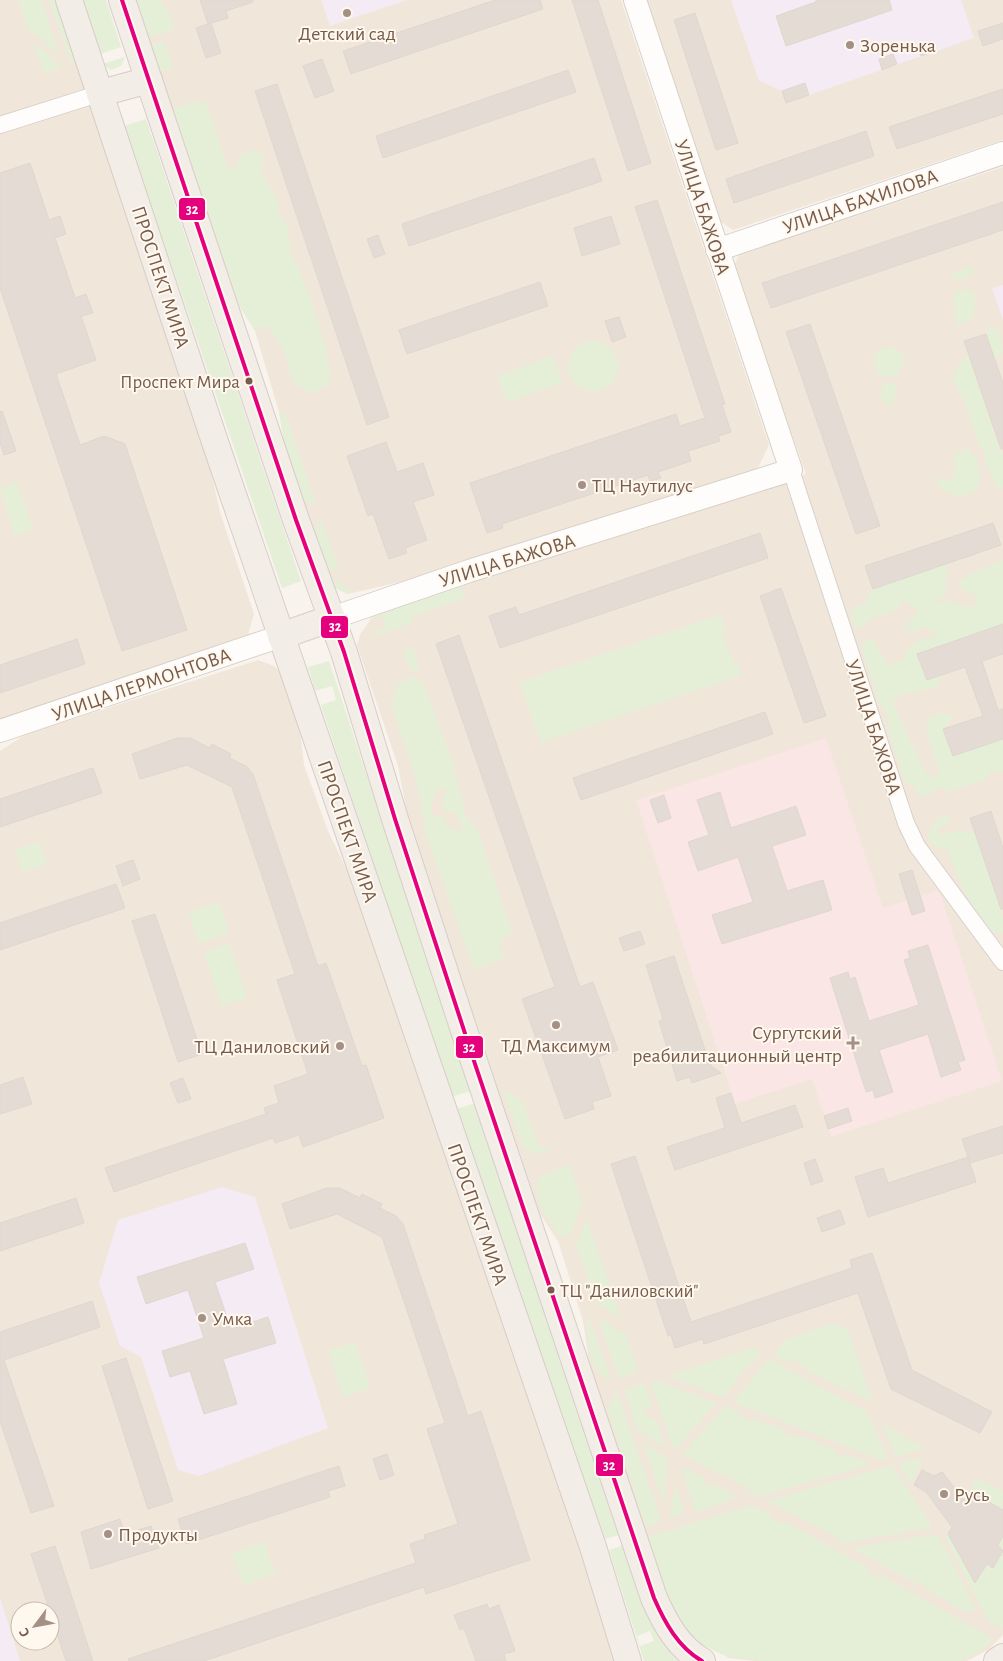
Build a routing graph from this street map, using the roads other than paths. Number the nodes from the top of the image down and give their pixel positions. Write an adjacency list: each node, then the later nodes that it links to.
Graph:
1 (69, 0): 5 (main road, ПРОСПЕКТ МИРА)
2 (122, 0): 4 (main road)
3 (635, 0): 8 (street, УЛИЦА БАЖОВА)
4 (149, 80): 5 (main road); 10 (main road)
5 (101, 93): 6 (street); 11 (main road, ПРОСПЕКТ МИРА)
6 (0, 124)
7 (1003, 153): 8 (street, УЛИЦА БАХИЛОВА)
8 (717, 250): 9 (street, УЛИЦА БАЖОВА)
9 (791, 470): 10 (street, УЛИЦА БАЖОВА); 13 (street, УЛИЦА БАЖОВА)
10 (332, 618): 11 (main road, УЛИЦА БАЖОВА); 16 (main road)
11 (282, 636): 12 (street, УЛИЦА ЛЕРМОНТОВА); 15 (main road, ПРОСПЕКТ МИРА)
12 (0, 731)
13 (1003, 962)
14 (1003, 1656): 17 (main road)
15 (628, 1661)
16 (702, 1661)
17 (997, 1661)

